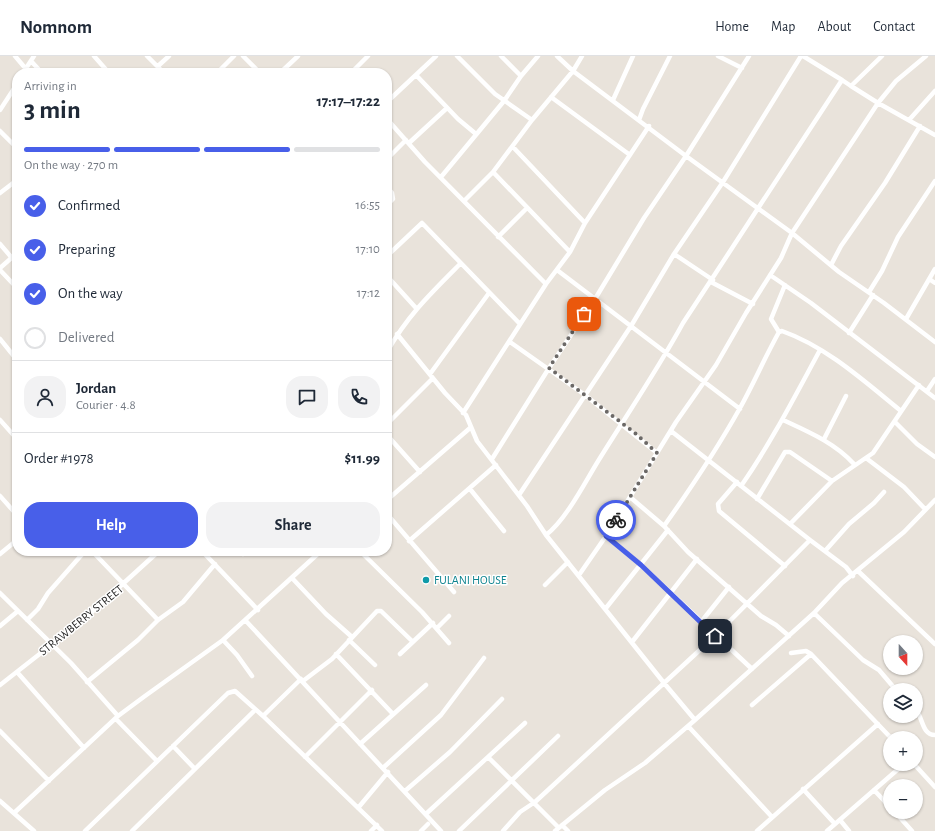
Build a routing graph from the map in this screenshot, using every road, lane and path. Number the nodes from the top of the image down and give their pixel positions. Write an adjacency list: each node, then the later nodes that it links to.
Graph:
1 (15, 56): 25 (street)
2 (34, 56): 23 (street)
3 (94, 56): 28 (street)
4 (147, 56): 24 (street)
5 (169, 56): 24 (street)
6 (234, 56): 29 (street)
7 (243, 56): 30 (street)
8 (298, 56): 31 (street)
9 (367, 56): 32 (street)
10 (436, 56): 35 (street)
11 (457, 56): 44 (street)
12 (501, 56): 36 (street)
13 (538, 56): 36 (street)
14 (557, 56): 34 (street)
15 (582, 56): 34 (street)
16 (633, 56): 43 (street)
17 (670, 56): 49 (street)
18 (718, 56): 33 (street)
19 (749, 56): 33 (street)
20 (802, 56): 37 (street); 66 (street)
21 (926, 56): 45 (street)
22 (880, 57): 38 (street)
23 (31, 62): 26 (street); 27 (street)
24 (158, 66)
25 (22, 68)
26 (26, 68)
27 (37, 68)
28 (105, 68)
29 (222, 68)
30 (255, 68)
31 (285, 68)
32 (356, 68)
33 (742, 68): 62 (street)
34 (573, 71): 41 (street); 43 (street)
35 (416, 76): 42 (street); 46 (street)
36 (521, 76): 44 (street)
37 (842, 80): 38 (street); 71 (street)
38 (851, 86): 45 (street)
39 (935, 91): 50 (street)
40 (12, 96): 47 (street)
41 (551, 97): 48 (street); 61 (street)
42 (392, 98)
43 (613, 100): 49 (street)
44 (504, 101): 48 (street); 55 (street)
45 (878, 104): 50 (street); 73 (street)
46 (447, 108): 55 (street); 57 (street)
47 (0, 110)
48 (532, 120): 59 (street)
49 (639, 120): 52 (street)
50 (909, 120): 53 (street)
51 (392, 124): 57 (street)
52 (648, 126): 61 (street); 62 (street)
53 (920, 126): 56 (street); 81 (street)
54 (0, 131): 58 (street)
55 (476, 134): 64 (street)
56 (935, 135)
57 (408, 141): 60 (street); 64 (street)
58 (12, 143)
59 (513, 147): 63 (street); 72 (street)
60 (392, 155)
61 (630, 155): 72 (street)
62 (686, 156): 66 (street); 95 (street)
63 (493, 172): 69 (street); 70 (street)
64 (441, 177): 69 (street)
65 (935, 181): 94 (street)
66 (723, 182): 71 (street); 78 (street)
67 (12, 184): 68 (street)
68 (0, 193)
69 (464, 201): 74 (street)
70 (527, 208): 74 (street); 77 (street)
71 (758, 208): 73 (street); 87 (street)
72 (585, 223): 77 (street)
73 (792, 233): 81 (street); 85 (street)
74 (498, 237): 91 (street)
75 (0, 244): 79 (street)
76 (392, 251): 80 (street)
77 (570, 252): 84 (street)
78 (674, 254): 87 (street); 100 (street)
79 (12, 258): 82 (street)
80 (460, 264): 93 (street); 97 (street)
81 (831, 265): 94 (street)
82 (0, 269): 88 (street)
83 (935, 269): 86 (street)
84 (557, 270): 91 (street); 95 (street)
85 (770, 275): 92 (street); 96 (street)
86 (929, 279): 90 (street); 98 (street)
87 (712, 281): 96 (street); 109 (street)
88 (12, 282)
89 (392, 282): 97 (street)
90 (935, 283)
91 (546, 284): 99 (street)
92 (784, 285): 101 (street); 102 (street)
93 (489, 294): 99 (street); 112 (street)
94 (871, 294): 98 (street); 102 (street)
95 (595, 299): 100 (street); 111 (street)
96 (753, 304): 114 (street)
97 (416, 308): 103 (street)
98 (906, 319): 106 (street)
99 (520, 324): 105 (street)
100 (631, 326): 109 (street); 117 (street)
101 (779, 332): 108 (street); 120 (street)
102 (849, 333): 115 (street)
103 (397, 334): 107 (street); 112 (street)
104 (0, 339): 110 (street)
105 (510, 342): 111 (street); 122 (street)
106 (935, 342)
107 (392, 343)
108 (820, 350): 121 (street); 125 (street)
109 (667, 353): 114 (street); 127 (street)
110 (12, 354)
111 (549, 368): 117 (street); 136 (street)
112 (432, 376): 122 (street); 123 (street)
113 (935, 379): 116 (street)
114 (705, 381): 120 (street); 129 (street)
115 (919, 385): 116 (street); 121 (street)
116 (927, 391): 119 (street)
117 (585, 395): 127 (street); 146 (street)
118 (846, 396): 131 (street)
119 (935, 398)
120 (740, 409): 137 (street)
121 (901, 411): 126 (street)
122 (463, 413): 128 (street)
123 (392, 419)
124 (0, 420): 130 (street)
125 (783, 420): 131 (street); 143 (street)
126 (895, 422): 134 (street); 135 (street)
127 (622, 424): 133 (street); 158 (street)
128 (470, 428): 136 (street); 140 (street)
129 (671, 431): 133 (street); 137 (street)
130 (12, 433)
131 (824, 439): 138 (street)
132 (392, 441): 140 (street)
133 (657, 453): 149 (street)
134 (935, 457)
135 (866, 458): 138 (street); 153 (street)
136 (492, 459): 139 (street)
137 (708, 460): 142 (street); 156 (street)
138 (854, 464): 141 (street)
139 (496, 465): 144 (street); 146 (street)
140 (420, 472): 148 (street)
141 (832, 480): 150 (street); 155 (street)
142 (736, 482): 143 (street); 175 (street)
143 (741, 486): 150 (street)
144 (470, 489): 157 (street); 161 (street)
145 (884, 492): 163 (street)
146 (519, 495): 158 (street)
147 (0, 496): 152 (street)
148 (392, 496)
149 (630, 497): 156 (street); 159 (street)
150 (757, 499): 155 (street)
151 (935, 500): 153 (street)
152 (12, 509)
153 (925, 509): 176 (street)
154 (392, 520): 161 (street)
155 (790, 524): 160 (street)
156 (666, 528): 171 (street); 174 (street)
157 (504, 531)
158 (546, 535): 172 (street)
159 (606, 536): 174 (street); 177 (street)
160 (810, 540): 163 (street); 175 (street)
161 (410, 541): 183 (street)
162 (12, 544): 164 (street)
163 (825, 551): 178 (street)
164 (0, 554)
165 (81, 556): 192 (street)
166 (97, 556): 180 (street)
167 (154, 556): 180 (street, STRAWBERRY STREET)
168 (207, 556): 173 (street)
169 (316, 556): 179 (street)
170 (365, 556): 196 (street)
171 (697, 559): 182 (street); 185 (street)
172 (568, 562): 177 (street); 181 (street)
173 (215, 564): 188 (street); 193 (street)
174 (641, 565): 185 (street); 187 (street)
175 (785, 566): 186 (street)
176 (858, 571): 178 (street); 207 (street)
177 (579, 576): 187 (street)
178 (853, 576): 190 (street)
179 (292, 578): 188 (street); 201 (street)
180 (124, 585): 193 (street); 206 (street, STRAWBERRY STREET)
181 (545, 585)
182 (729, 587): 186 (street); 195 (street)
183 (454, 592)
184 (0, 593): 189 (street)
185 (670, 594): 195 (street); 204 (street)
186 (747, 604): 199 (street); 200 (street)
187 (606, 608): 204 (street)
188 (258, 610): 194 (street)
189 (18, 611): 192 (street); 197 (street)
190 (814, 613): 200 (street); 220 (street)
191 (449, 616): 198 (street)
192 (27, 620): 206 (street)
193 (158, 620): 218 (street)
194 (246, 621): 202 (street); 217 (street)
195 (701, 622): 199 (street)
196 (433, 623): 198 (street); 203 (street)
197 (0, 626)
198 (437, 628): 205 (street)
199 (715, 636): 214 (street); 219 (street)
200 (789, 636): 214 (street)
201 (350, 639): 203 (street); 209 (street); 213 (street)
202 (223, 640): 216 (street); 229 (street)
203 (413, 642): 210 (street)
204 (632, 642): 219 (street)
205 (449, 643)
206 (52, 644): 215 (street, STRAWBERRY STREET); 218 (street)
207 (935, 644)
208 (792, 653): 211 (street)
209 (336, 654): 217 (street); 223 (street)
210 (400, 654)
211 (811, 654): 225 (street); 234 (street)
212 (484, 658): 246 (street)
213 (375, 666)
214 (752, 669): 230 (street)
215 (17, 672): 221 (street, STRAWBERRY STREET); 242 (street)
216 (252, 676)
217 (302, 680): 228 (street); 231 (street)
218 (87, 682): 229 (street)
219 (664, 683): 230 (street); 259 (street)
220 (890, 683)
221 (0, 685)
222 (426, 685): 227 (street)
223 (372, 690): 227 (street); 231 (street)
224 (502, 699): 256 (street)
225 (752, 705)
226 (255, 710): 228 (street); 241 (street); 247 (street)
227 (393, 714): 240 (street)
228 (263, 716): 243 (street)
229 (117, 718): 242 (street); 245 (street)
230 (696, 720): 235 (street)
231 (340, 722): 240 (street); 243 (street)
232 (922, 723): 238 (street)
233 (526, 724): 244 (street)
234 (878, 724): 237 (street); 254 (street)
235 (688, 726): 263 (street); 268 (street)
236 (0, 731): 252 (street)
237 (884, 731)
238 (935, 735)
239 (558, 736): 251 (street)
240 (360, 744): 246 (street)
241 (173, 746): 245 (street); 247 (street)
242 (84, 748): 252 (street)
243 (305, 757): 260 (street)
244 (489, 758): 251 (street); 262 (street)
245 (157, 761): 270 (street)
246 (384, 767): 250 (street)
247 (195, 769): 271 (street)
248 (896, 771): 255 (street)
249 (920, 771): 253 (street)
250 (388, 772): 256 (street); 260 (street)
251 (512, 780): 259 (street); 276 (street)
252 (49, 782): 261 (street)
253 (935, 787)
254 (803, 789): 263 (street); 265 (street)
255 (874, 790): 257 (street); 265 (street)
256 (405, 791): 262 (street)
257 (883, 800)
258 (0, 802): 261 (street)
259 (535, 802): 268 (street); 277 (street)
260 (358, 808): 267 (street)
261 (14, 813): 269 (street)
262 (427, 814): 275 (street)
263 (772, 817): 279 (street)
264 (901, 819): 282 (street)
265 (838, 822): 280 (street); 281 (street)
266 (428, 824): 274 (street)
267 (376, 825): 272 (street); 273 (street)
268 (558, 828): 278 (street)
269 (34, 831)
270 (85, 831)
271 (132, 831)
272 (371, 831)
273 (382, 831)
274 (421, 831)
275 (441, 831)
276 (459, 831)
277 (503, 831)
278 (568, 831)
279 (757, 831)
280 (827, 831)
281 (849, 831)
282 (912, 831)

